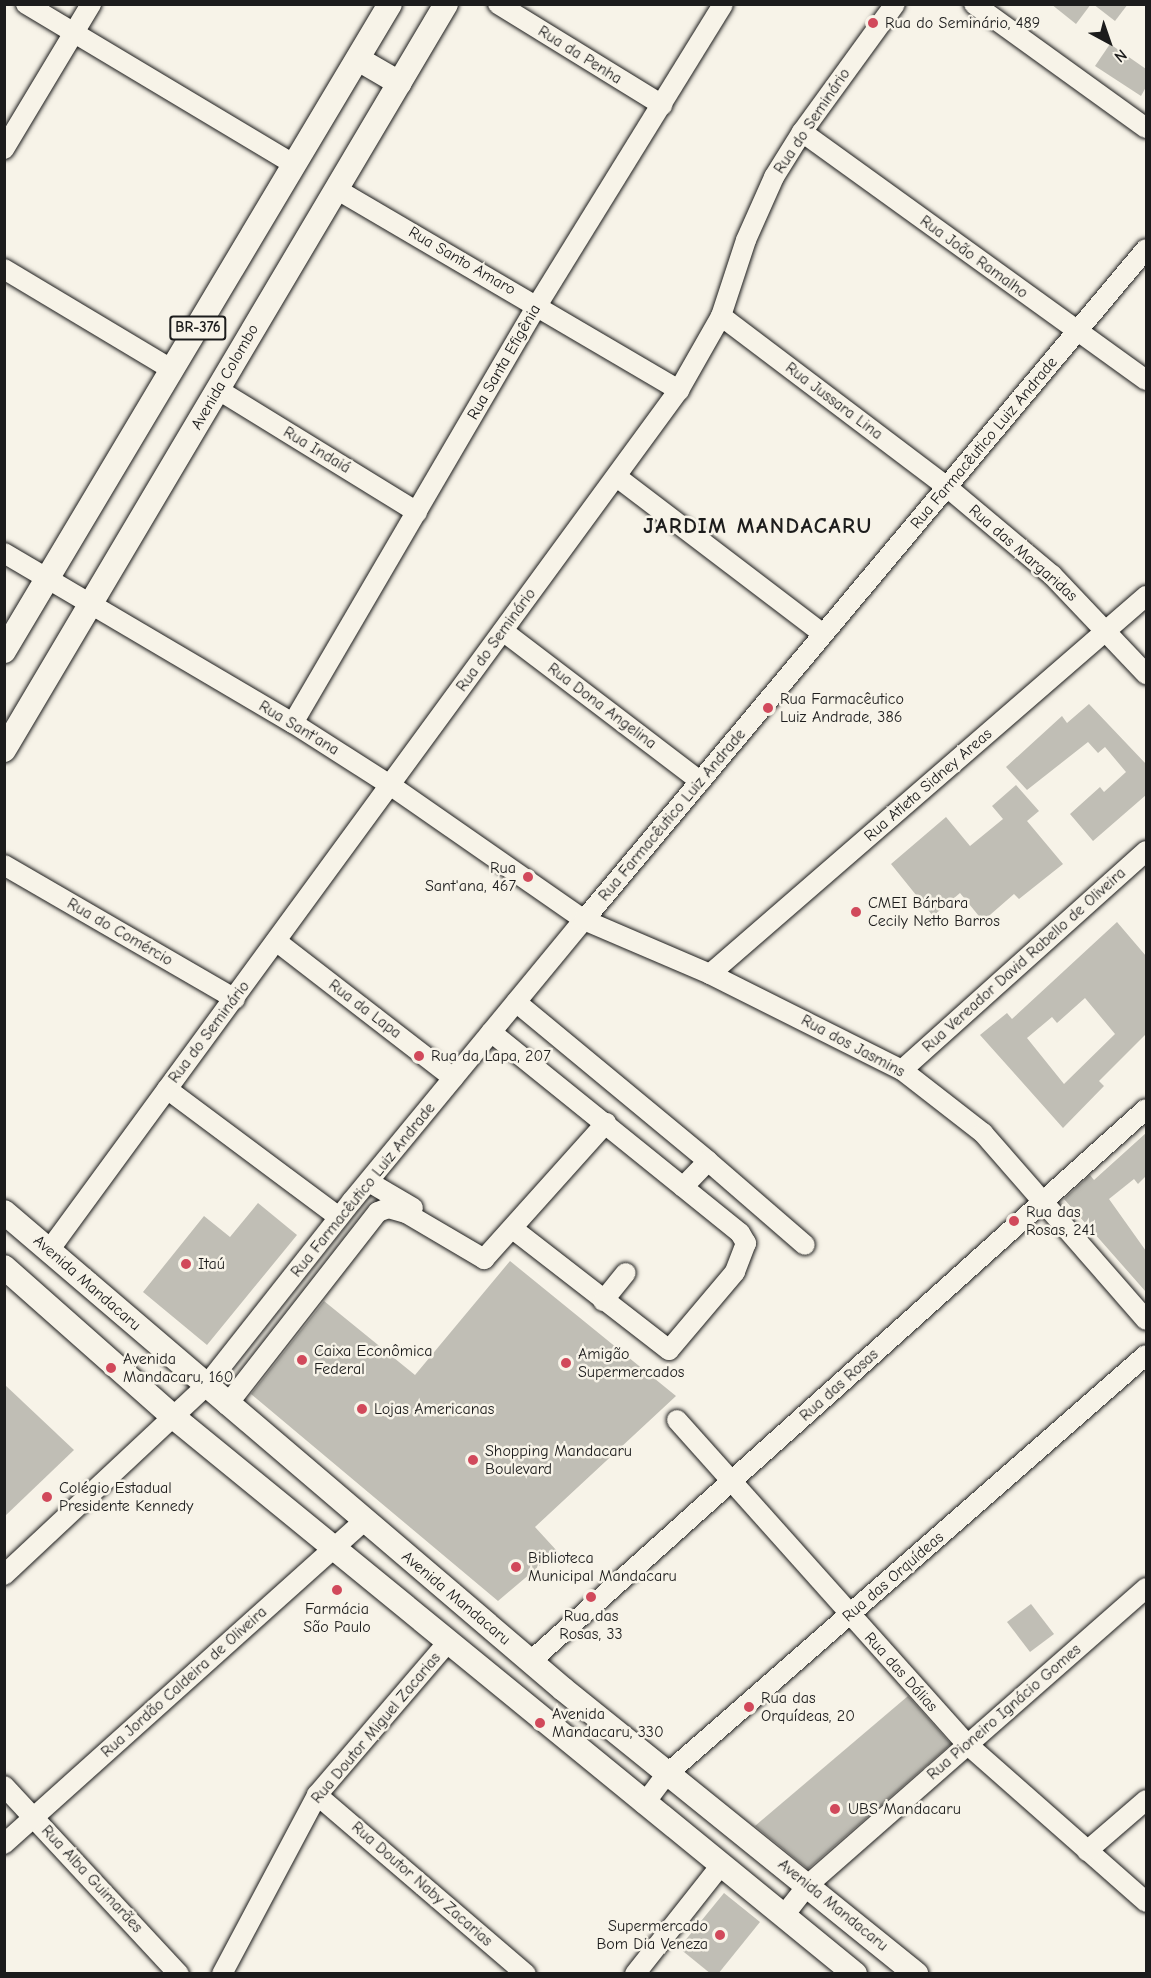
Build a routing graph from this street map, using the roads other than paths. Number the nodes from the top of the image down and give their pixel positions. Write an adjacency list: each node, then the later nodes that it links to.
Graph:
1 (26, 4): 9 (street)
2 (91, 4): 9 (street)
3 (390, 4): 10 (main road, BR-376)
4 (446, 4): 11 (main road, Avenida Colombo / BR-376)
5 (498, 4): 12 (street, Rua da Penha)
6 (723, 4): 12 (street, Rua Santa Efigênia)
7 (895, 4): 14 (street, Rua do Seminário)
8 (974, 4): 13 (street)
9 (74, 33): 15 (street); 16 (street)
10 (358, 59): 11 (main road); 16 (main road, BR-376)
11 (399, 83): 17 (main road, Avenida Colombo / BR-376)
12 (662, 105): 20 (street, Rua Santa Efigênia)
13 (1146, 128)
14 (802, 132): 21 (street, Rua do Seminário); 22 (street, Rua João Ramalho)
15 (4, 149)
16 (295, 165): 23 (main road, BR-376)
17 (336, 189): 20 (street, Rua Santo Amaro); 25 (main road, Avenida Colombo / BR-376)
18 (1146, 249): 22 (street, Rua Farmacêutico Luiz Andrade)
19 (4, 269): 23 (street)
20 (538, 304): 26 (street, Rua Santo Amaro); 29 (street, Rua Santa Efigênia)
21 (721, 316): 26 (street, Rua do Seminário); 28 (street, Rua Jussara Lina)
22 (1078, 333): 24 (street, Rua João Ramalho); 28 (street, Rua Farmacêutico Luiz Andrade)
23 (173, 370): 31 (main road, BR-376)
24 (1146, 380)
25 (217, 389): 29 (street, Rua Indaiá); 33 (main road, Avenida Colombo / BR-376)
26 (679, 390): 27 (street, Rua do Seminário)
27 (617, 477): 35 (street, Rua do Seminário); 36 (street)
28 (947, 487): 34 (street, Rua das Margaridas); 36 (street, Rua Farmacêutico Luiz Andrade)
29 (417, 512): 39 (street, Rua Santa Efigênia)
30 (4, 553): 31 (street, Rua Sant'ana)
31 (48, 580): 33 (street, Rua Sant'ana); 37 (main road, BR-376)
32 (1146, 596): 34 (street, Rua Atleta Sidney Areas)
33 (90, 604): 39 (street, Rua Sant'ana); 40 (main road, Avenida Colombo / BR-376)
34 (1107, 630): 38 (street, Rua das Margaridas); 47 (street, Rua Atleta Sidney Areas)
35 (503, 631): 41 (street, Rua Dona Angelina); 42 (street, Rua do Seminário)
36 (822, 633): 41 (street, Rua Farmacêutico Luiz Andrade)
37 (4, 651)
38 (1146, 675)
39 (292, 723): 42 (street, Rua Sant'ana)
40 (4, 750)
41 (700, 781): 45 (street, Rua Farmacêutico Luiz Andrade)
42 (390, 785): 45 (street, Rua Sant'ana); 46 (street, Rua do Seminário)
43 (1146, 851): 51 (street, Rua Vereador David Rabello de Oliveira)
44 (4, 865): 48 (street, Rua do Comércio)
45 (584, 920): 47 (street, Rua dos Jasmins); 49 (street, Rua Farmacêutico Luiz Andrade)
46 (276, 941): 48 (street, Rua do Seminário); 52 (street, Rua da Lapa)
47 (710, 974): 51 (street, Rua dos Jasmins)
48 (235, 999): 53 (street, Rua do Seminário)
49 (516, 1002): 50 (street, Rua Farmacêutico Luiz Andrade); 56 (street)
50 (491, 1032): 52 (street, Rua Farmacêutico Luiz Andrade); 55 (street)
51 (902, 1070): 59 (street, Rua dos Jasmins)
52 (453, 1078): 57 (street, Rua Farmacêutico Luiz Andrade)
53 (167, 1089): 61 (street); 64 (street, Rua do Seminário)
54 (1146, 1109): 59 (street, Rua das Rosas)
55 (606, 1123): 58 (street); 62 (street)
56 (708, 1161): 58 (street); 63 (street)
57 (369, 1182): 61 (street, Rua Farmacêutico Luiz Andrade); 65 (street)
58 (683, 1187): 68 (street)
59 (1044, 1199): 69 (street, Rua dos Jasmins); 75 (street, Rua das Rosas)
60 (4, 1212): 64 (main road, Avenida Mandacaru)
61 (339, 1217): 71 (street, Rua Farmacêutico Luiz Andrade)
62 (513, 1229): 65 (street); 68 (street)
63 (805, 1245)
64 (50, 1249): 71 (main road, Avenida Mandacaru)
65 (490, 1253): 72 (street)
66 (4, 1267): 73 (main road)
67 (626, 1273): 68 (street)
68 (603, 1301)
69 (1146, 1320)
70 (1146, 1355): 80 (street, Rua das Orquídeas)
71 (206, 1387): 72 (main road, Avenida Mandacaru); 73 (street, Rua Farmacêutico Luiz Andrade)
72 (227, 1406): 76 (main road, Avenida Mandacaru)
73 (176, 1419): 77 (main road); 78 (street, Rua Farmacêutico Luiz Andrade)
74 (677, 1420): 75 (street, Rua das Dálias)
75 (733, 1480): 80 (street, Rua das Dálias); 82 (street, Rua das Rosas)
76 (364, 1521): 77 (street, Rua Jordão Caldeira de Oliveira); 82 (main road, Avenida Mandacaru)
77 (334, 1549): 81 (main road); 89 (street, Rua Jordão Caldeira de Oliveira)
78 (4, 1575)
79 (1146, 1588): 83 (street, Rua Pioneiro Ignácio Gomes)
80 (849, 1615): 83 (street, Rua das Dálias); 84 (street, Rua das Orquídeas)
81 (448, 1642): 86 (street, Rua Doutor Miguel Zacarias); 88 (main road)
82 (531, 1661): 84 (main road, Avenida Mandacaru)
83 (967, 1744): 91 (street, Rua das Dálias); 93 (street, Rua Pioneiro Ignácio Gomes)
84 (667, 1774): 88 (street, Rua das Orquídeas); 93 (main road, Avenida Mandacaru)
85 (4, 1786): 89 (street, Rua Alba Guimarães)
86 (317, 1795): 97 (street, Rua Doutor Miguel Zacarias); 98 (street, Rua Doutor Naby Zacarias)
87 (1146, 1800): 91 (street)
88 (644, 1804): 92 (main road)
89 (34, 1817): 90 (street, Rua Jordão Caldeira de Oliveira); 96 (street, Rua Alba Guimarães)
90 (4, 1844)
91 (1087, 1851): 94 (street, Rua das Dálias)
92 (722, 1864): 95 (main road); 99 (street)
93 (808, 1885): 95 (street, Rua Pioneiro Ignácio Gomes); 101 (main road, Avenida Mandacaru)
94 (1146, 1902)
95 (785, 1914): 100 (main road)
96 (179, 1974)
97 (222, 1974)
98 (526, 1974)
99 (635, 1974)
100 (855, 1974)
101 (916, 1974)

